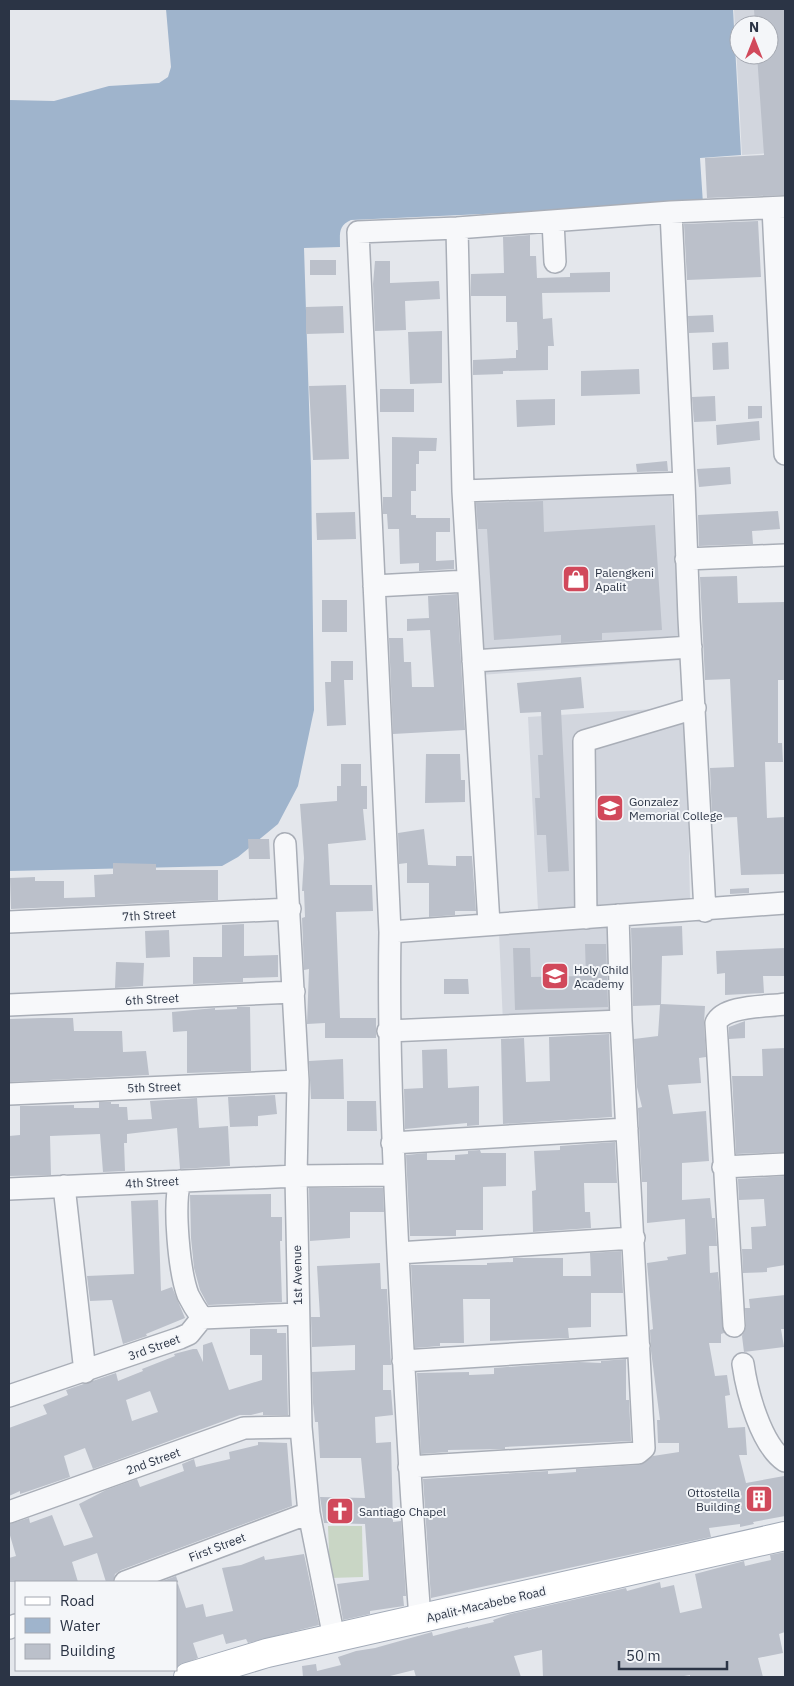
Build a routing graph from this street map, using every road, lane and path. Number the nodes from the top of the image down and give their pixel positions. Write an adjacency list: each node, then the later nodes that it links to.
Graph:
1 (779, 208): 2 (street); 6 (street)
2 (671, 212): 3 (street); 7 (street)
3 (553, 221): 4 (street); 5 (street)
4 (457, 228): 8 (street); 12 (street)
5 (556, 262)
6 (785, 454)
7 (684, 483): 8 (street); 10 (street)
8 (463, 491): 11 (street)
9 (785, 555): 10 (street)
10 (686, 559): 13 (street)
11 (468, 581): 12 (street); 14 (street)
12 (374, 586): 24 (street)
13 (691, 647): 14 (street); 15 (street)
14 (473, 660): 23 (street)
15 (695, 708): 19 (street); 21 (street)
16 (285, 844): 18 (street, 1st Avenue)
17 (785, 903): 19 (street)
18 (290, 909): 22 (street, 7th Street); 25 (street, 1st Avenue)
19 (705, 911): 20 (street)
20 (618, 915): 21 (street); 28 (street)
21 (586, 918): 23 (street)
22 (9, 922)
23 (488, 924): 24 (street)
24 (390, 932): 29 (street)
25 (294, 992): 27 (street, 6th Street); 30 (street, 1st Avenue)
26 (785, 1004): 35 (street)
27 (9, 1005)
28 (621, 1021): 29 (street); 32 (street)
29 (388, 1031): 33 (street)
30 (298, 1081): 31 (street, 5th Street); 37 (street, 1st Avenue)
31 (9, 1094)
32 (627, 1129): 33 (street); 41 (street)
33 (392, 1143): 36 (street)
34 (785, 1164): 35 (street)
35 (723, 1166): 45 (street)
36 (394, 1175): 37 (street, 4th Street); 42 (street)
37 (296, 1176): 38 (street, 4th Street); 43 (street, 1st Avenue)
38 (180, 1181): 39 (street, 4th Street); 44 (street)
39 (64, 1186): 40 (street, 4th Street); 49 (street)
40 (9, 1189)
41 (634, 1238): 42 (street); 46 (street)
42 (398, 1253): 47 (street)
43 (298, 1314): 44 (street); 51 (street, 1st Avenue)
44 (202, 1318): 49 (street, 3rd Street)
45 (734, 1326)
46 (639, 1346): 47 (street); 53 (street)
47 (403, 1361): 53 (street)
48 (743, 1364): 52 (street)
49 (85, 1372): 50 (street, 3rd Street)
50 (9, 1396)
51 (301, 1427): 54 (street, 2nd Street); 55 (street, 1st Avenue)
52 (785, 1461)
53 (409, 1467): 58 (street)
54 (9, 1512)
55 (309, 1513): 57 (street, First Street); 59 (street, 1st Avenue)
56 (785, 1536): 58 (main road, Apalit-Macabebe Road)
57 (128, 1581)
58 (420, 1619): 59 (main road, Apalit-Macabebe Road)
59 (334, 1638): 60 (main road, Apalit-Macabebe Road)
60 (188, 1677)

